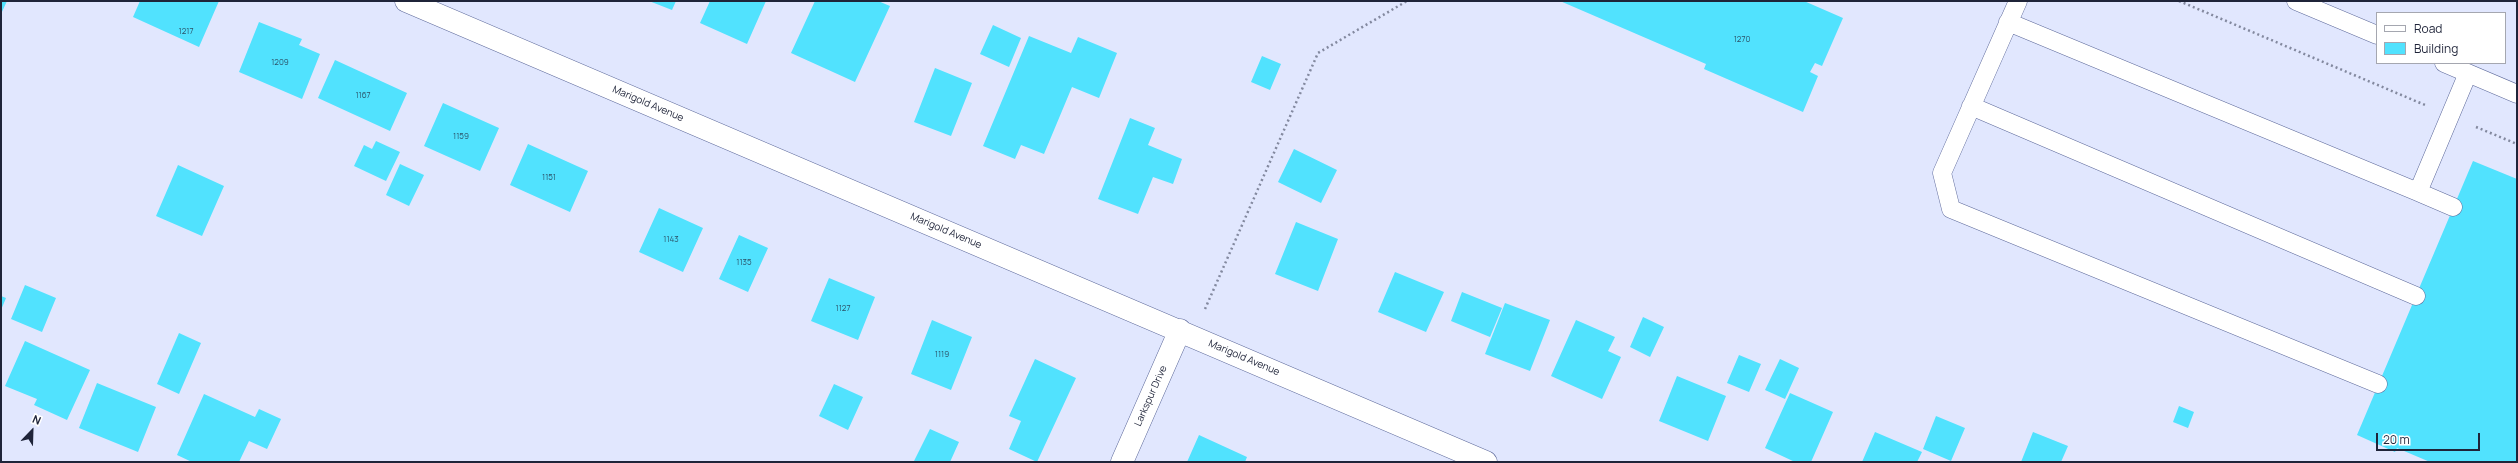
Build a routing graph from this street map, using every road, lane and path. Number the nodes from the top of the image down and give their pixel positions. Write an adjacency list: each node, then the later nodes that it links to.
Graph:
1 (406, 1): 17 (street, Marigold Avenue)
2 (1407, 1): 17 (path)
3 (2018, 1): 6 (lane)
4 (2179, 1): 12 (path)
5 (2296, 1): 7 (lane)
6 (2008, 22): 11 (lane); 14 (lane)
7 (2376, 35)
8 (2446, 64): 9 (lane)
9 (2468, 73): 10 (lane); 12 (lane)
10 (2517, 94)
11 (1971, 106): 16 (lane); 18 (lane)
12 (2450, 116): 13 (path); 14 (lane)
13 (2517, 144)
14 (2418, 192): 15 (lane)
15 (2453, 207)
16 (2416, 296)
17 (1187, 333): 19 (street, Larkspur Drive); 20 (street, Marigold Avenue)
18 (2378, 384)
19 (1122, 462)
20 (1486, 462)

